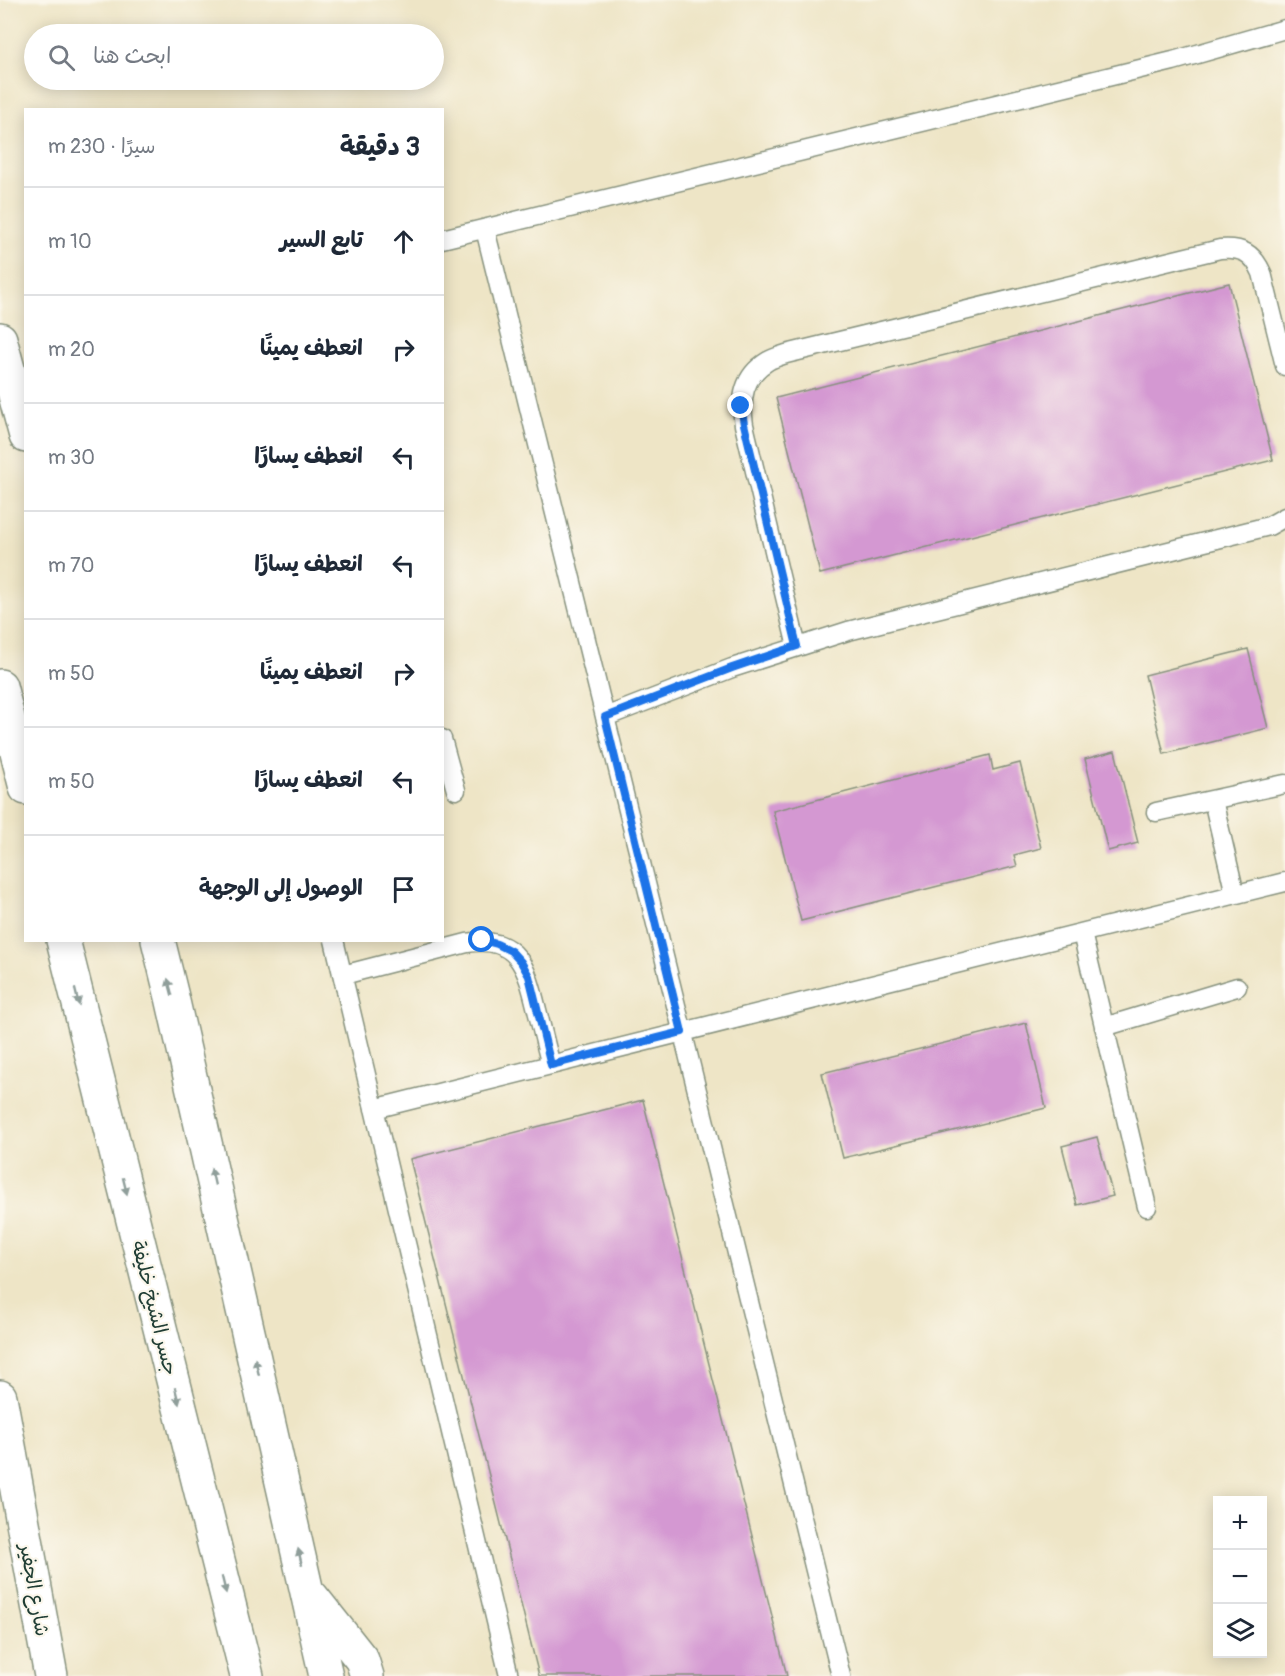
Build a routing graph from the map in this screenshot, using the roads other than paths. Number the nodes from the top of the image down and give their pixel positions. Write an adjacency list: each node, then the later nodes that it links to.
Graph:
1 (1285, 30): 2 (lane)
2 (484, 229): 3 (lane); 10 (lane)
3 (444, 239)
4 (0, 339): 6 (main road)
5 (1285, 366): 8 (lane)
6 (24, 429)
7 (1285, 517): 8 (lane)
8 (797, 646): 10 (lane)
9 (0, 686): 12 (main road)
10 (605, 717): 26 (lane)
11 (444, 746): 14 (lane)
12 (24, 780)
13 (1285, 784): 15 (lane)
14 (456, 790)
15 (1213, 800): 16 (lane); 18 (lane)
16 (1156, 812)
17 (1285, 882): 18 (lane)
18 (1235, 894): 19 (lane)
19 (1082, 933): 25 (lane); 26 (lane)
20 (64, 942): 33 (main road, جسر الشيخ خليفة, one-way to 33)
21 (158, 942): 31 (main road, one-way to 21)
22 (335, 942): 23 (lane)
23 (343, 975): 27 (lane); 28 (lane)
24 (1237, 987): 25 (lane)
25 (1104, 1027): 29 (lane)
26 (682, 1032): 27 (lane); 37 (lane)
27 (551, 1065): 28 (lane)
28 (374, 1109): 36 (lane)
29 (1147, 1207)
30 (0, 1397): 32 (main road, شارع الجفير)
31 (308, 1592): 34 (main road); 35 (main road)
32 (51, 1676)
33 (247, 1676)
34 (326, 1676)
35 (366, 1676)
36 (509, 1676)
37 (841, 1676)

